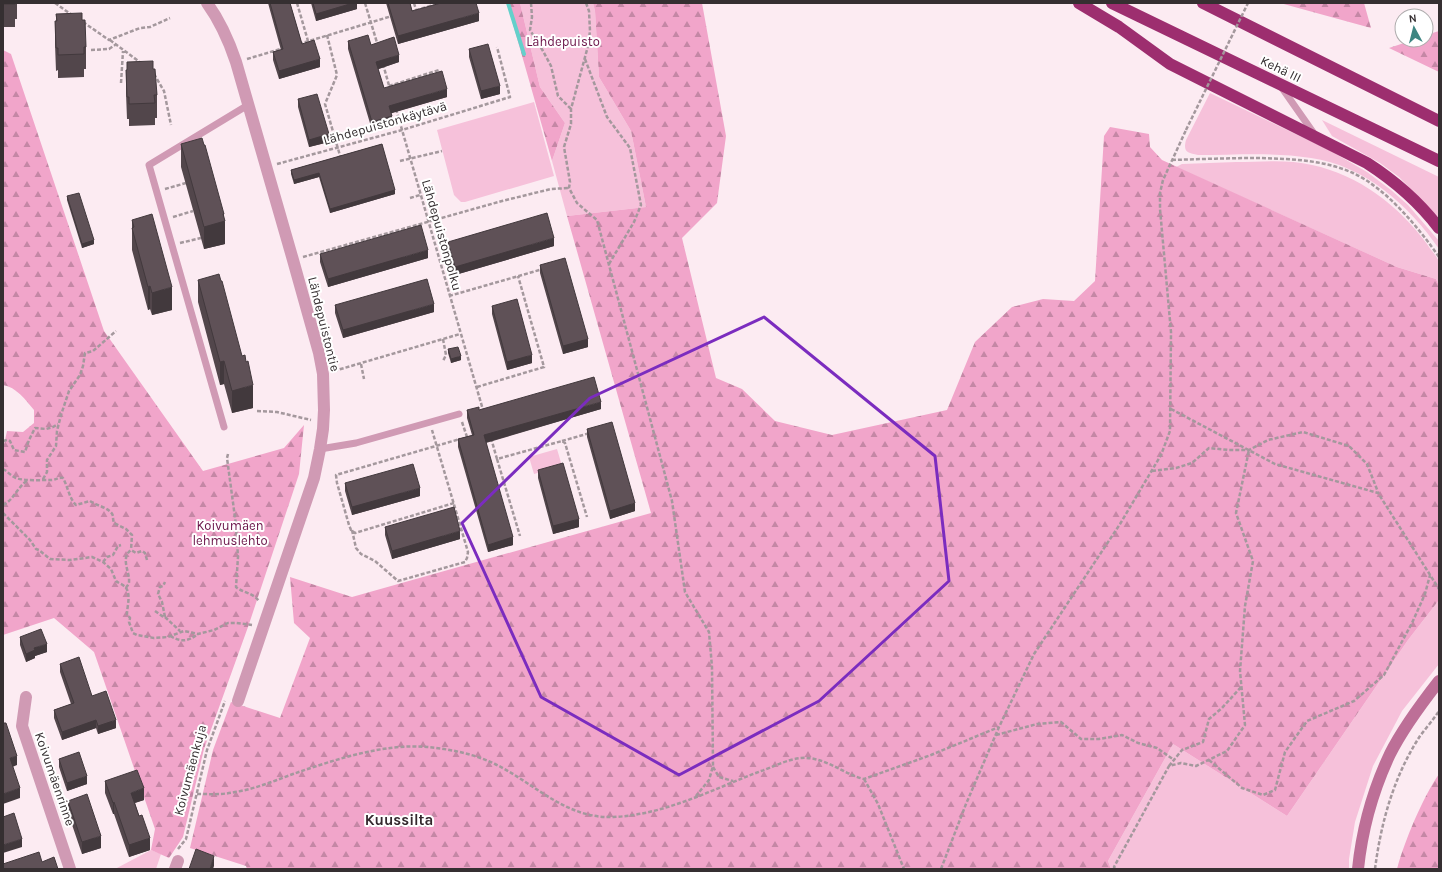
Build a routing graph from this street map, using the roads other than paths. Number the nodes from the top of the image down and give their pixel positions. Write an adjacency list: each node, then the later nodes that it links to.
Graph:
1 (207, 3): 6 (street, Lähdepuistontie)
2 (1079, 3): 8 (highway)
3 (1112, 3): 5 (highway, Kehä III)
4 (1203, 3): 7 (highway, Kehä III)
5 (1280, 84): 8 (lane); 9 (highway, Kehä III)
6 (248, 104): 12 (lane); 13 (street, Lähdepuistontie)
7 (1439, 121)
8 (1316, 137): 10 (highway)
9 (1439, 161)
10 (1439, 228)
11 (459, 414): 13 (lane)
12 (224, 427)
13 (320, 449): 16 (street, Lähdepuistontie)
14 (1439, 681): 18 (main road)
15 (26, 697): 17 (street, Koivumäenrinne)
16 (232, 700)
17 (70, 869)
18 (1358, 869)

